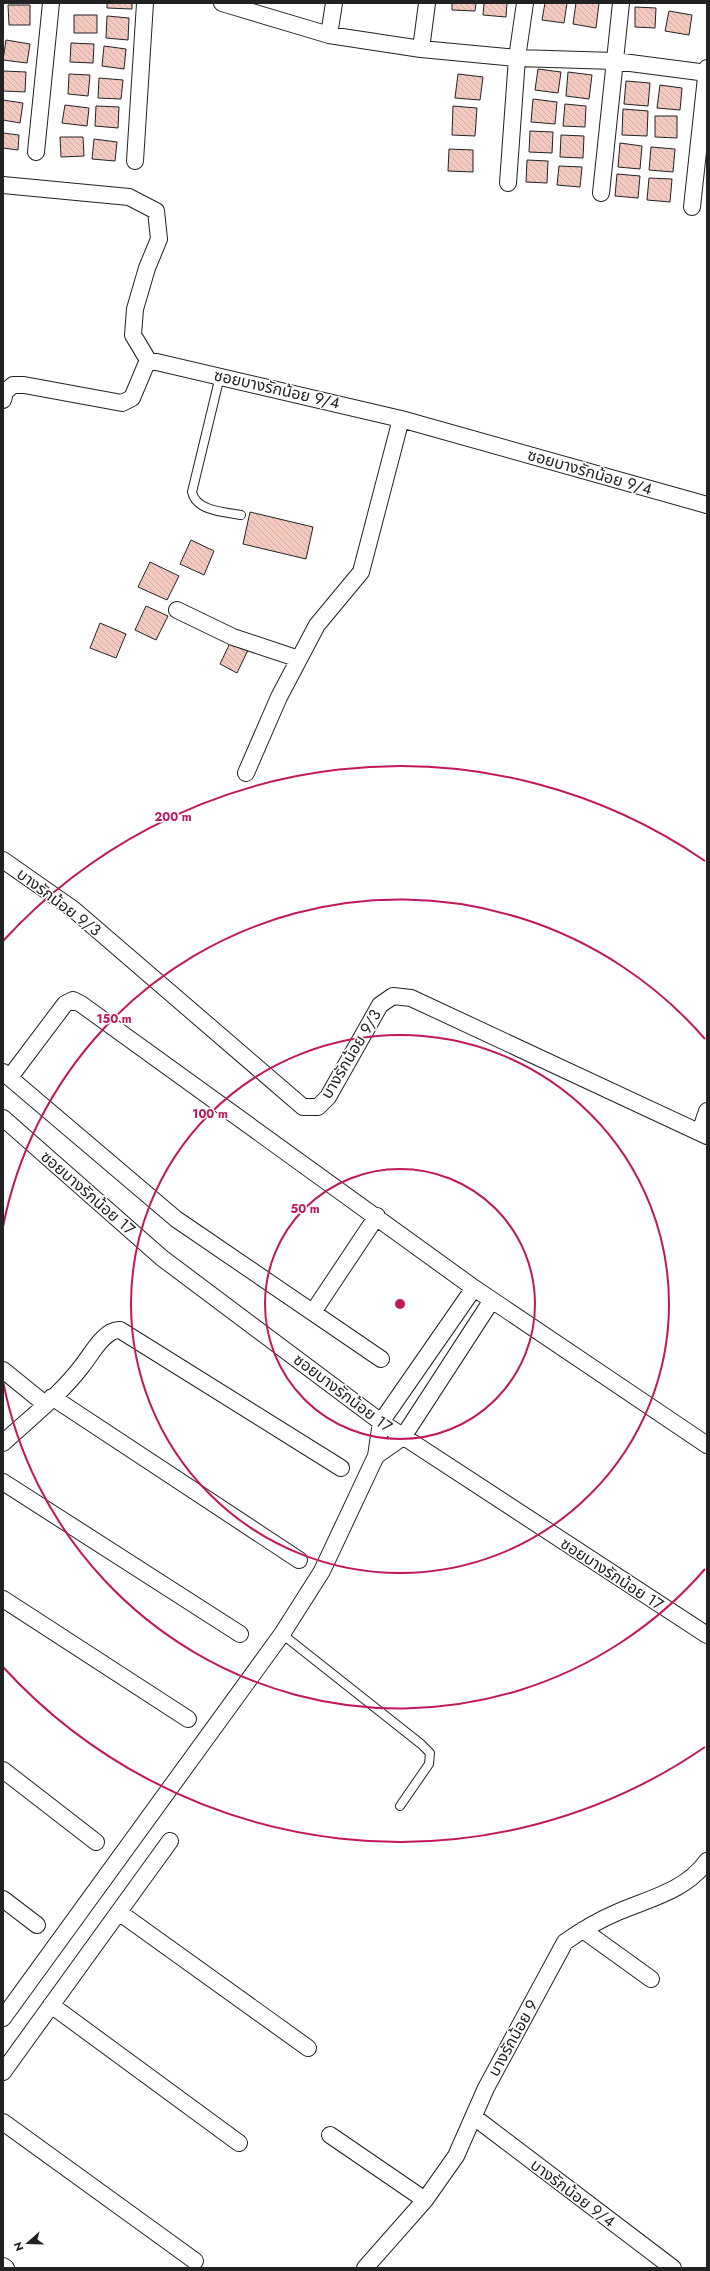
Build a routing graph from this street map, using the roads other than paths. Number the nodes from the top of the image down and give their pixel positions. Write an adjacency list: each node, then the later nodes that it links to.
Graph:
1 (51, 3): 15 (street)
2 (145, 3): 16 (street)
3 (222, 3): 8 (street)
4 (334, 3): 9 (street)
5 (427, 3): 10 (street)
6 (525, 3): 11 (street)
7 (621, 3): 12 (street)
8 (244, 6): 9 (street)
9 (329, 35): 10 (street)
10 (421, 49): 11 (street)
11 (517, 58): 12 (street); 17 (street)
12 (615, 61): 14 (street); 19 (street)
13 (707, 68): 14 (street)
14 (707, 73): 20 (street)
15 (36, 152)
16 (134, 162)
17 (508, 183)
18 (3, 185): 21 (street)
19 (601, 193)
20 (692, 207)
21 (148, 360): 22 (street, ซอยบางรักน้อย 9/4); 23 (street)
22 (220, 376): 24 (street, ซอยบางรักน้อย 9/4); 26 (lane)
23 (3, 400)
24 (401, 418): 25 (street, ซอยบางรักน้อย 9/4); 28 (street)
25 (707, 506)
26 (240, 515)
27 (177, 610): 28 (street)
28 (299, 660): 29 (street)
29 (246, 773)
30 (3, 860): 34 (street, บางรักน้อย 9/3)
31 (6, 1074): 35 (street); 38 (street)
32 (707, 1111): 34 (street)
33 (3, 1118): 42 (street, ซอยบางรักน้อย 17)
34 (704, 1134)
35 (377, 1216): 36 (street); 38 (street)
36 (474, 1288): 37 (street); 42 (street)
37 (492, 1300): 43 (street); 45 (street)
38 (313, 1312): 39 (street)
39 (381, 1359)
40 (3, 1370): 41 (street)
41 (49, 1401): 44 (street); 47 (street); 49 (street)
42 (381, 1422): 43 (street, ซอยบางรักน้อย 17); 46 (street)
43 (403, 1437): 46 (street); 53 (street, ซอยบางรักน้อย 17)
44 (3, 1444)
45 (707, 1445)
46 (376, 1456): 52 (street)
47 (341, 1468)
48 (3, 1482): 51 (street)
49 (299, 1560)
50 (3, 1599): 54 (street)
51 (240, 1634)
52 (282, 1634): 56 (lane); 66 (street)
53 (707, 1635)
54 (188, 1719)
55 (3, 1770): 58 (street)
56 (400, 1806)
57 (170, 1841): 61 (street)
58 (96, 1842)
59 (707, 1861): 63 (street, บางรักน้อย 9)
60 (3, 1899): 62 (street)
61 (120, 1913): 65 (street); 67 (street)
62 (37, 1925)
63 (583, 1930): 64 (street); 69 (street, บางรักน้อย 9)
64 (651, 1979)
65 (51, 2005): 68 (street); 72 (street)
66 (3, 2018)
67 (308, 2048)
68 (3, 2072)
69 (474, 2117): 73 (street, บางรักน้อย 9); 78 (street, บางรักน้อย 9/4)
70 (3, 2122): 74 (street)
71 (330, 2135): 73 (street)
72 (239, 2143)
73 (425, 2200): 77 (street, บางรักน้อย 9)
74 (195, 2261)
75 (3, 2266): 76 (street)
76 (6, 2268)
77 (365, 2268)
78 (673, 2268)

